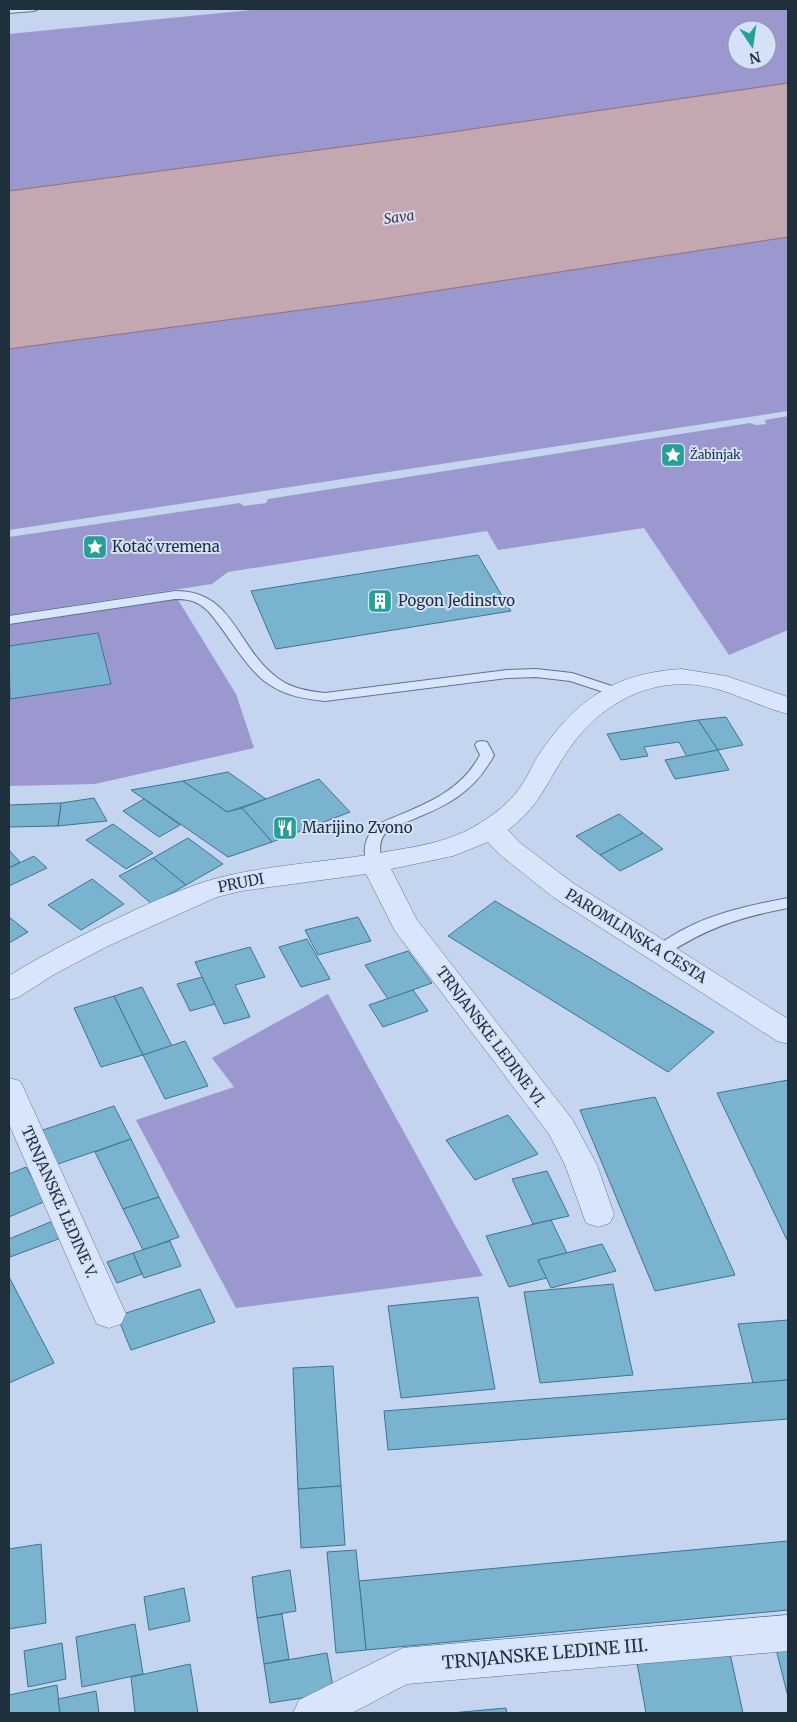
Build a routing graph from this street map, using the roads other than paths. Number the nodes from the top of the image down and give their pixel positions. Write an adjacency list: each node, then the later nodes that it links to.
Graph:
1 (34, 9): 2 (lane)
2 (9, 11)
3 (9, 620): 4 (lane)
4 (616, 692): 5 (street, PRUDI); 7 (street, PRUDI)
5 (788, 706)
6 (482, 745): 8 (lane)
7 (492, 829): 8 (street, PRUDI); 10 (street, PAROMLINSKA CESTA)
8 (375, 864): 11 (street, PRUDI); 14 (street, TRNJANSKE LEDINE VI.)
9 (788, 903): 10 (lane)
10 (660, 951): 12 (street, PAROMLINSKA CESTA)
11 (9, 990)
12 (788, 1033)
13 (9, 1090): 15 (street, TRNJANSKE LEDINE V.)
14 (598, 1214)
15 (109, 1314)
16 (788, 1634): 17 (street, TRNJANSKE LEDINE III.)
17 (313, 1713)

